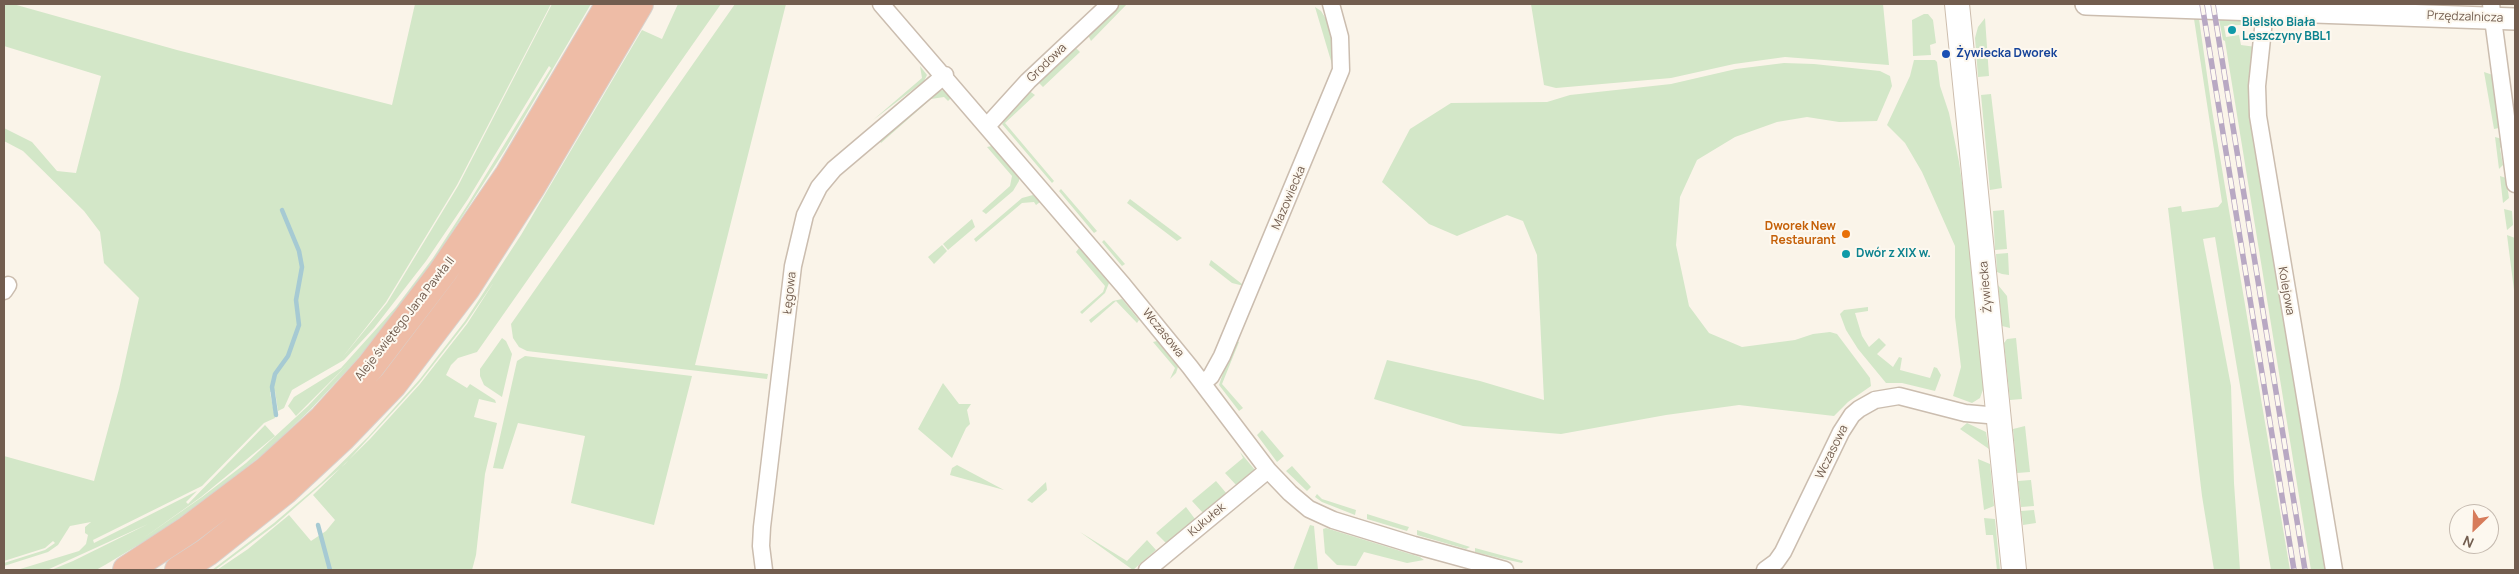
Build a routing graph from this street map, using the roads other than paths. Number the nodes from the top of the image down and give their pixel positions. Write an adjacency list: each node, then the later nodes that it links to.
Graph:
1 (610, 4): 17 (highway, Aleje świętego Jana Pawła II)
2 (639, 4): 18 (highway)
3 (881, 4): 11 (street, Wczasowa)
4 (1110, 4): 12 (street, Grodowa)
5 (1331, 4): 14 (street, Mazowiecka)
6 (1957, 4): 15 (main road, Żywiecka)
7 (2086, 4): 8 (street, Przędzalnicza)
8 (2265, 10): 9 (street, Przędzalnicza); 24 (street, Kolejowa)
9 (2492, 11): 10 (street, Przędzalnicza); 13 (street)
10 (2515, 19)
11 (944, 75): 12 (street, Wczasowa); 19 (street, Łęgowa)
12 (988, 125): 14 (street, Wczasowa)
13 (2515, 184)
14 (1203, 383): 16 (street, Wczasowa)
15 (1999, 416): 22 (street, Wczasowa); 23 (main road, Żywiecka)
16 (1268, 470): 20 (street, Kukułek); 21 (street, Wczasowa)
17 (127, 570)
18 (179, 570)
19 (764, 570)
20 (1147, 570)
21 (1505, 570)
22 (1765, 570)
23 (2014, 570)
24 (2334, 570)

